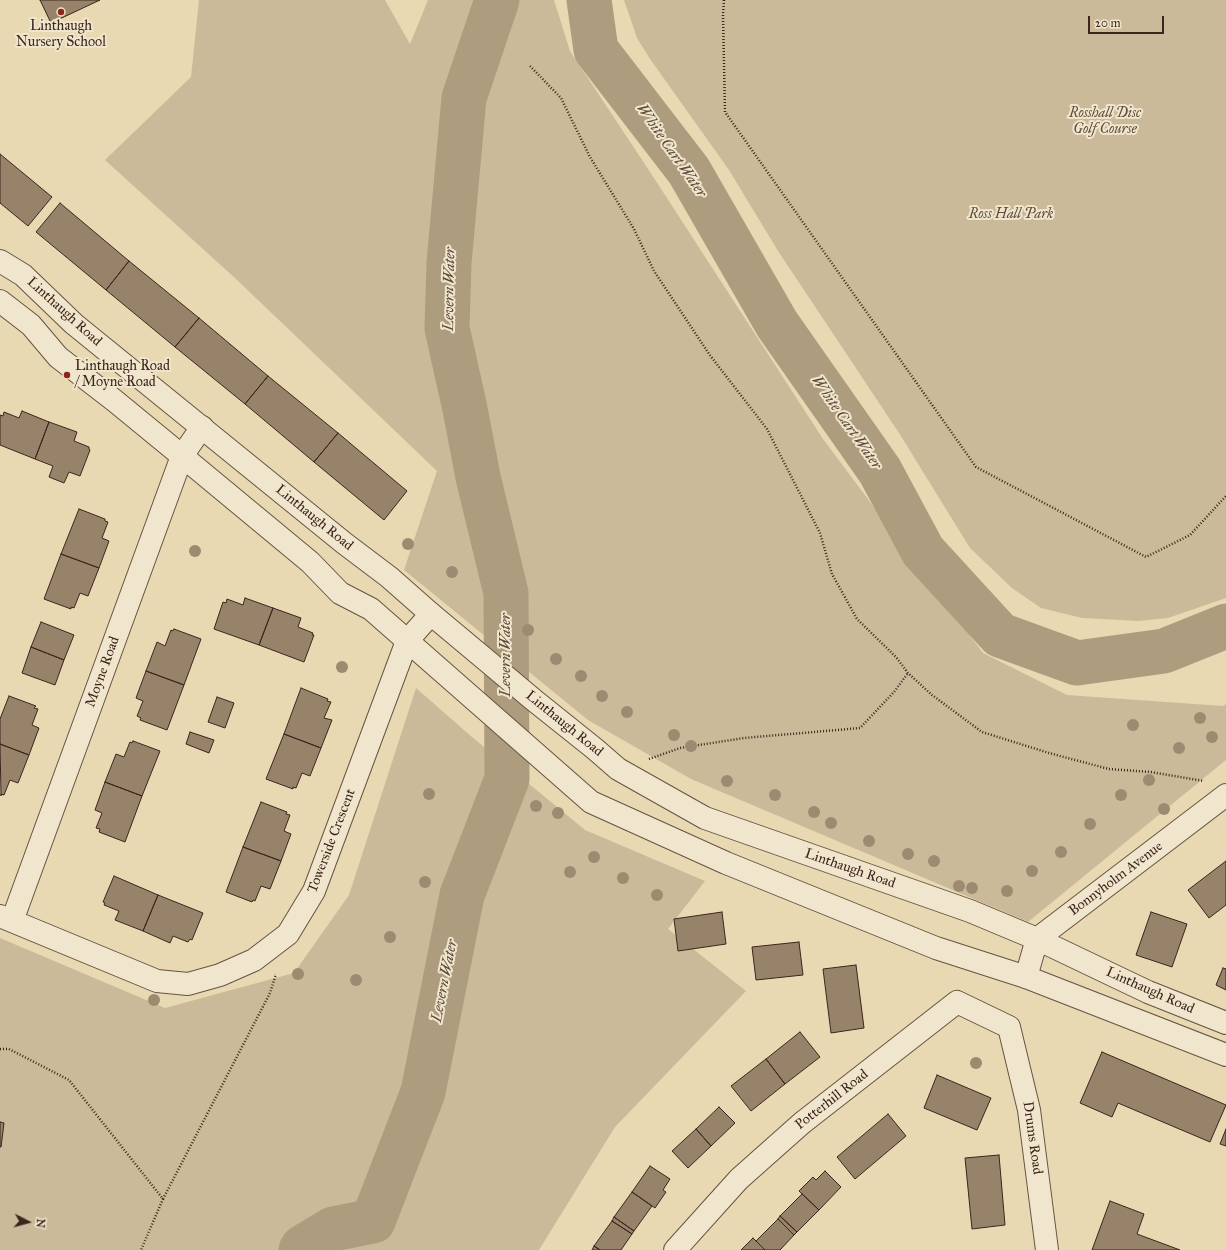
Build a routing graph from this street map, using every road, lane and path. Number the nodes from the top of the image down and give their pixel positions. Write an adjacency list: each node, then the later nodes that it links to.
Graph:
1 (724, 0): 7 (path)
2 (530, 66): 10 (path)
3 (0, 262): 5 (street, Linthaugh Road)
4 (0, 301): 6 (street)
5 (202, 427): 6 (street, Moyne Road); 8 (street, Linthaugh Road)
6 (182, 456): 9 (street); 14 (street, Moyne Road)
7 (1226, 496)
8 (431, 614): 9 (street, Towerside Crescent); 11 (street, Linthaugh Road)
9 (407, 641): 14 (street, Towerside Crescent); 17 (street)
10 (908, 673): 11 (path); 12 (path)
11 (618, 769): 15 (street, Linthaugh Road)
12 (1206, 781)
13 (1226, 795): 15 (street, Bonnyholm Avenue)
14 (6, 918)
15 (1037, 939): 17 (street); 18 (street, Linthaugh Road)
16 (277, 971): 22 (path)
17 (1026, 977): 21 (street)
18 (1226, 1023)
19 (1009, 1027): 24 (street, Potterhill Road); 25 (street, Drums Road)
20 (0, 1049): 22 (path)
21 (1226, 1055)
22 (163, 1199): 23 (path)
23 (141, 1250)
24 (675, 1250)
25 (1047, 1250)

